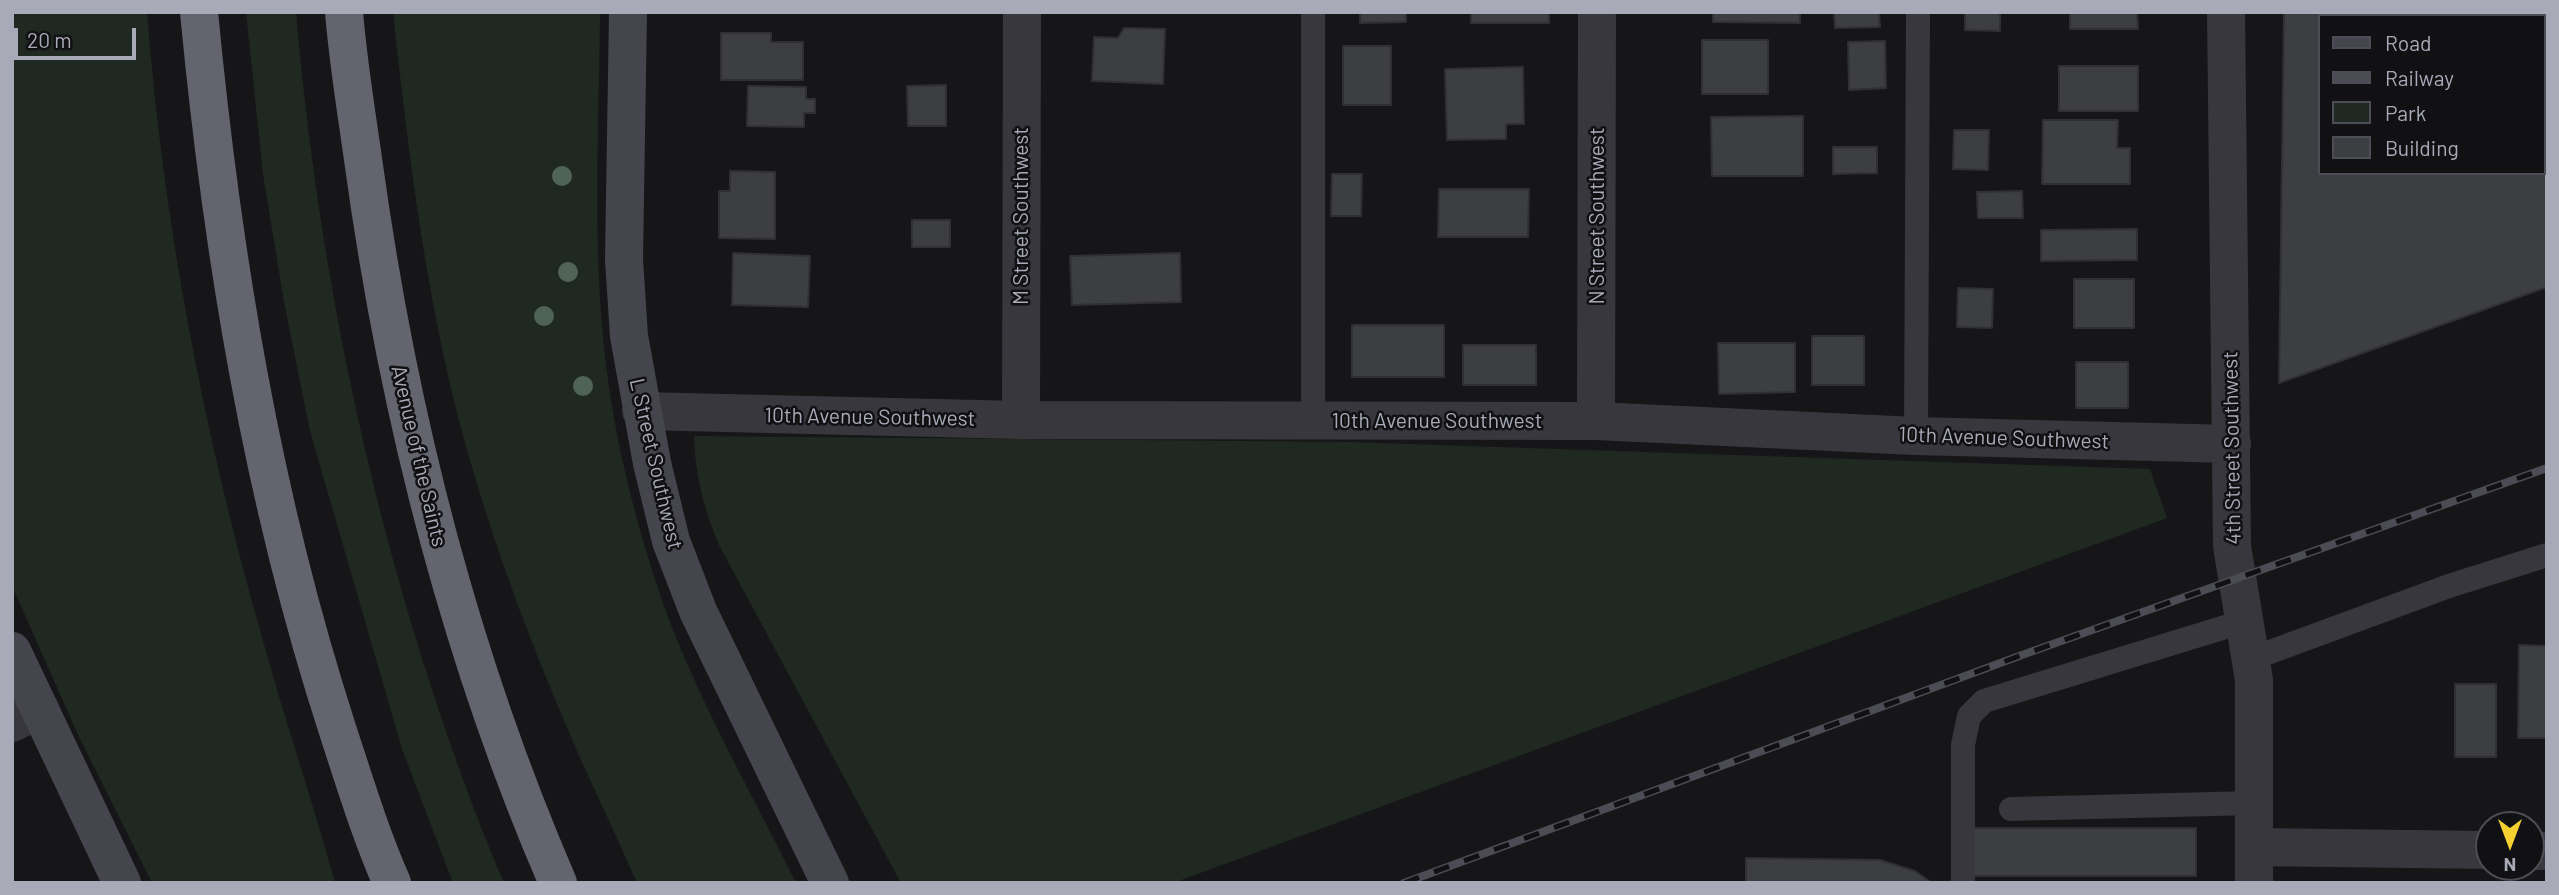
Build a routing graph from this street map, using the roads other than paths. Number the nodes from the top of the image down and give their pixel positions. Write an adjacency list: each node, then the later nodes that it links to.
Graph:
1 (199, 12): 25 (highway)
2 (344, 12): 24 (highway, Avenue of the Saints)
3 (628, 12): 9 (street, L Street Southwest)
4 (1021, 12): 10 (street, M Street Southwest)
5 (1312, 12): 11 (lane)
6 (1597, 12): 12 (street, N Street Southwest)
7 (1918, 12): 13 (lane)
8 (2226, 12): 14 (street, 4th Street Southwest)
9 (641, 411): 10 (street, 10th Avenue Southwest); 27 (street, L Street Southwest)
10 (1021, 420): 11 (street, 10th Avenue Southwest)
11 (1312, 421): 12 (street, 10th Avenue Southwest)
12 (1596, 421): 13 (street, 10th Avenue Southwest)
13 (1916, 436): 14 (street, 10th Avenue Southwest)
14 (2232, 444): 16 (street, 4th Street Southwest)
15 (2547, 555): 18 (lane)
16 (2245, 621): 18 (street, 4th Street Southwest); 28 (lane)
17 (12, 651): 19 (street)
18 (2251, 659): 20 (street, 4th Street Southwest)
19 (26, 716): 26 (street)
20 (2254, 803): 21 (lane); 23 (street, 4th Street Southwest)
21 (2011, 809)
22 (2475, 851): 23 (street)
23 (2254, 865)
24 (553, 871)
25 (391, 882)
26 (122, 883)
27 (830, 883)
28 (1963, 883)

